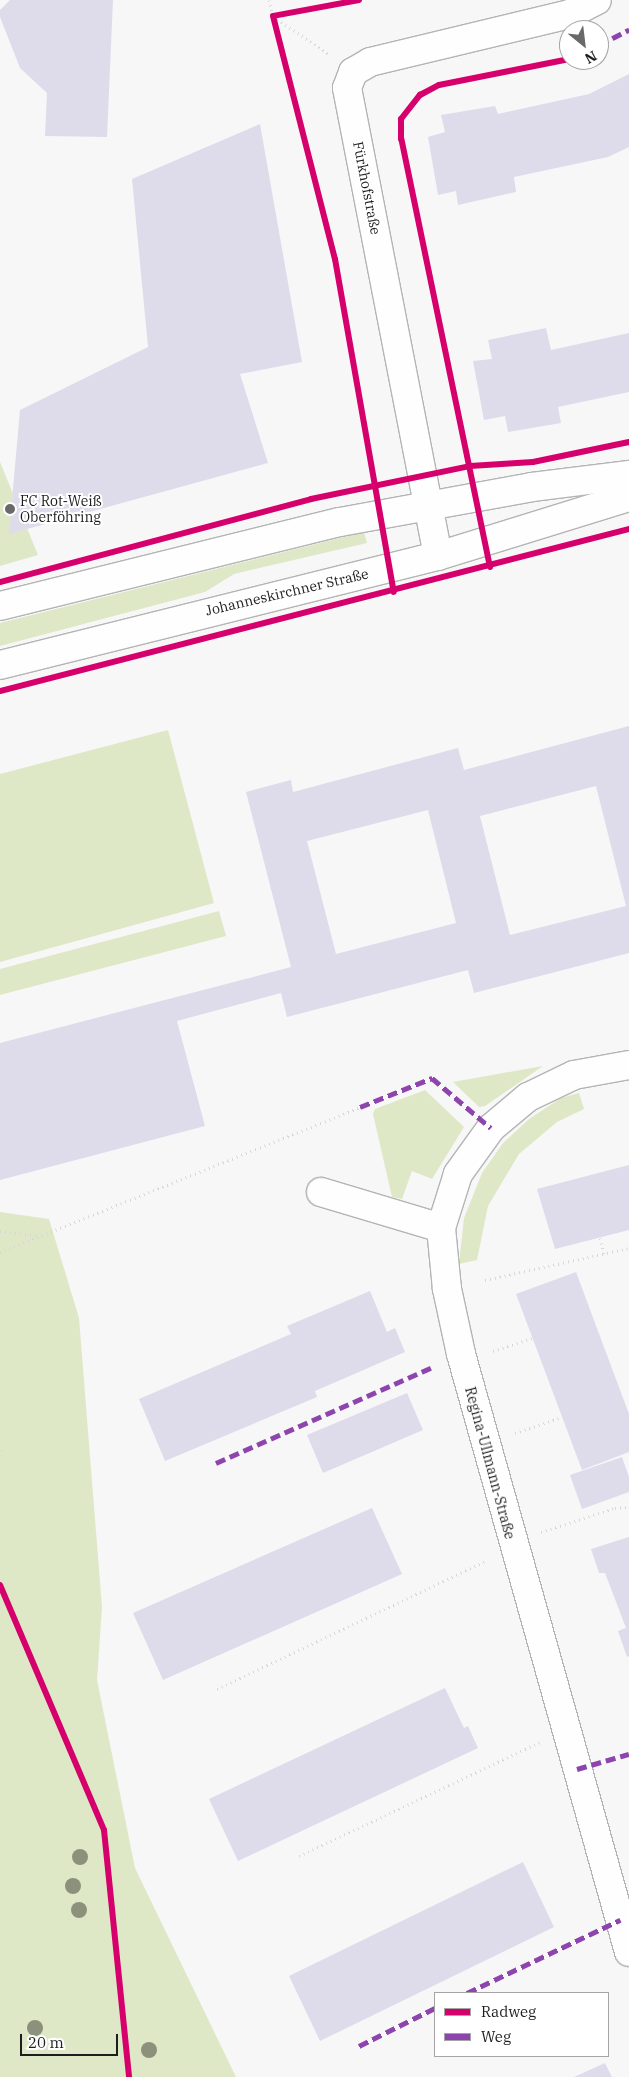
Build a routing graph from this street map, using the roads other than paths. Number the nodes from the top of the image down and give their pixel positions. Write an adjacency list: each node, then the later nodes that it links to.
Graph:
1 (597, 0): 4 (street, Fürkhofstraße)
2 (629, 474): 4 (street)
3 (629, 497): 5 (street, Johanneskirchner Straße)
4 (429, 505): 5 (street, Fürkhofstraße); 6 (street)
5 (438, 556): 7 (street, Johanneskirchner Straße)
6 (0, 606)
7 (0, 664)
8 (629, 1065): 10 (street, Regina-Ullmann-Straße)
9 (321, 1192): 10 (street)
10 (441, 1228): 11 (street, Regina-Ullmann-Straße)
11 (629, 1952)

